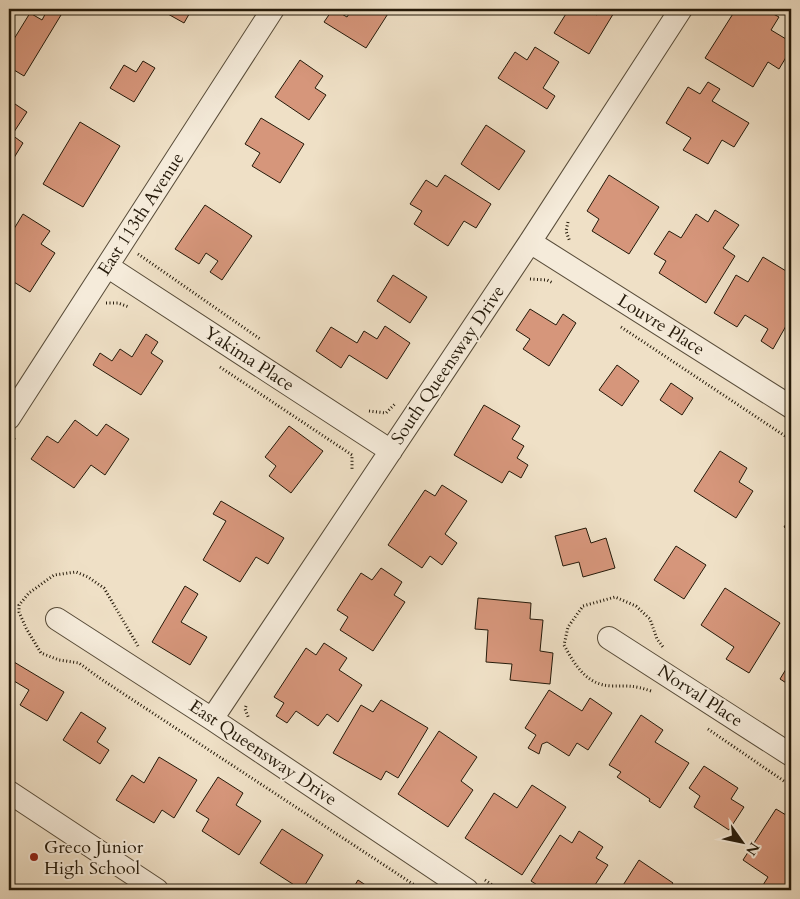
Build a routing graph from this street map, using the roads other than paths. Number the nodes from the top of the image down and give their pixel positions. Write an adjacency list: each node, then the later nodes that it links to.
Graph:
1 (273, 9): 4 (street, East 113th Avenue)
2 (681, 9): 3 (street, South Queensway Drive)
3 (530, 242): 5 (street, Louvre Place); 7 (street, South Queensway Drive)
4 (107, 266): 6 (street, East 113th Avenue); 7 (street, Yakima Place)
5 (791, 408)
6 (9, 418)
7 (391, 451): 10 (street, South Queensway Drive)
8 (57, 619): 10 (street, East Queensway Drive)
9 (609, 638): 11 (street, Norval Place)
10 (212, 719): 13 (street, East Queensway Drive)
11 (791, 755)
12 (9, 792): 14 (street)
13 (475, 885)
14 (156, 890)

